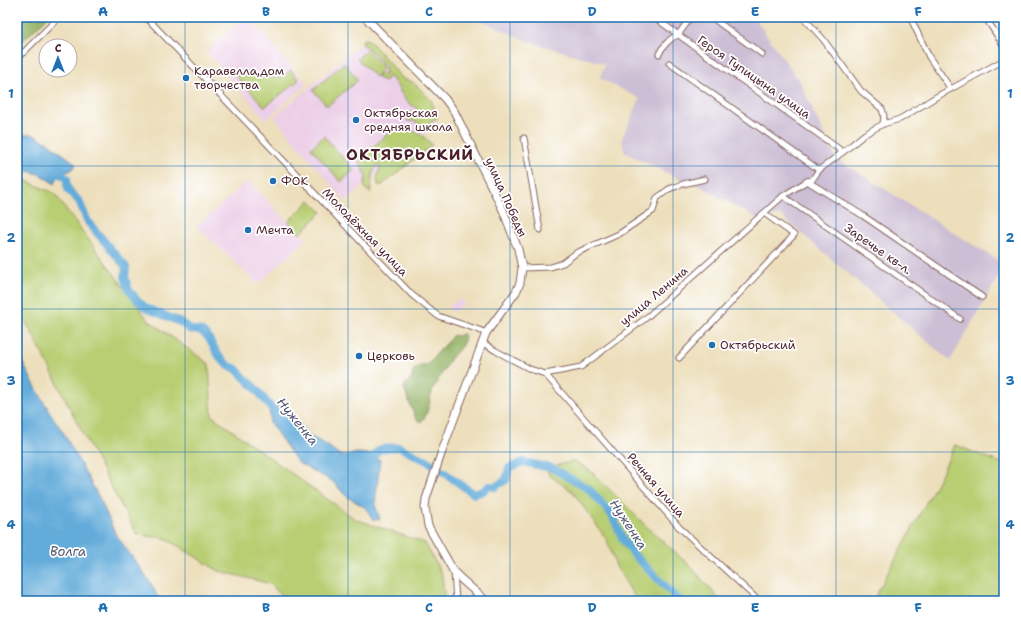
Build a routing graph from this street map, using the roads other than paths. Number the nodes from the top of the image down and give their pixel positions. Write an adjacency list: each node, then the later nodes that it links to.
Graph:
1 (59, 17): 14 (street)
2 (146, 17): 30 (street, Молодёжная улица)
3 (365, 17): 27 (street, улица Победы)
4 (654, 17): 10 (street, Героя Тупицына улица)
5 (692, 17): 10 (street)
6 (712, 17): 13 (street)
7 (803, 17): 18 (street)
8 (985, 17): 11 (street)
9 (912, 21): 17 (street)
10 (678, 35): 12 (street); 20 (street, Героя Тупицына улица)
11 (1004, 46)
12 (659, 54)
13 (762, 54)
14 (17, 59)
15 (1004, 60): 17 (street, улица Ленина)
16 (669, 63): 21 (street)
17 (951, 89): 18 (street, улица Ленина)
18 (882, 124): 20 (street, улица Ленина)
19 (524, 138): 26 (street)
20 (844, 152): 21 (street, улица Ленина)
21 (819, 170): 23 (street, улица Ленина)
22 (705, 179): 27 (street)
23 (807, 181): 24 (street, улица Ленина); 28 (street)
24 (783, 196): 25 (street, улица Ленина); 29 (street, Заречье кв-л.)
25 (764, 213): 32 (street); 33 (street, улица Ленина)
26 (540, 230)
27 (522, 268): 30 (street, улица Победы)
28 (982, 297)
29 (960, 319)
30 (486, 333): 31 (street, улица Победы)
31 (482, 342): 33 (street); 34 (street, улица Победы)
32 (679, 358)
33 (545, 374): 37 (street, Речная улица)
34 (454, 572): 35 (street); 36 (street, улица Победы)
35 (456, 601)
36 (486, 601)
37 (759, 601)

